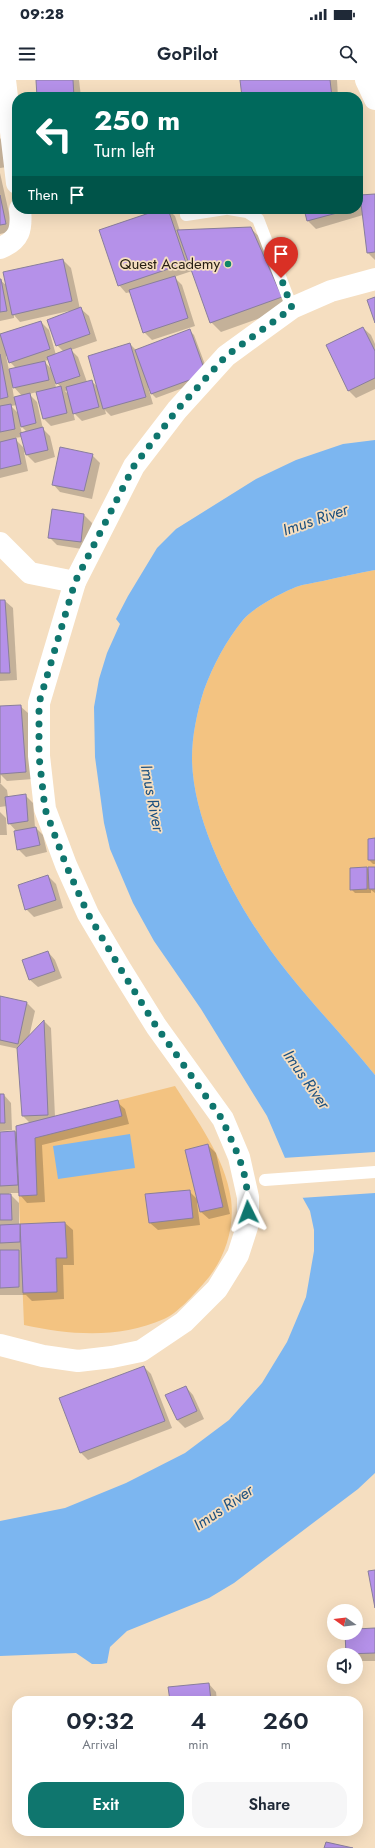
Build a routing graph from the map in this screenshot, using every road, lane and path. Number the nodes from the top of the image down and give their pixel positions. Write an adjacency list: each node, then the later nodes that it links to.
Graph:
1 (5, 80): 4 (main road)
2 (366, 80): 3 (main road)
3 (375, 99)
4 (12, 140)
5 (20, 214): 7 (main road)
6 (250, 214): 9 (lane)
7 (0, 248)
8 (375, 279): 9 (main road)
9 (292, 308): 11 (main road)
10 (0, 543): 11 (main road)
11 (75, 582): 14 (main road)
12 (375, 1172): 13 (lane)
13 (265, 1180)
14 (0, 1345)

